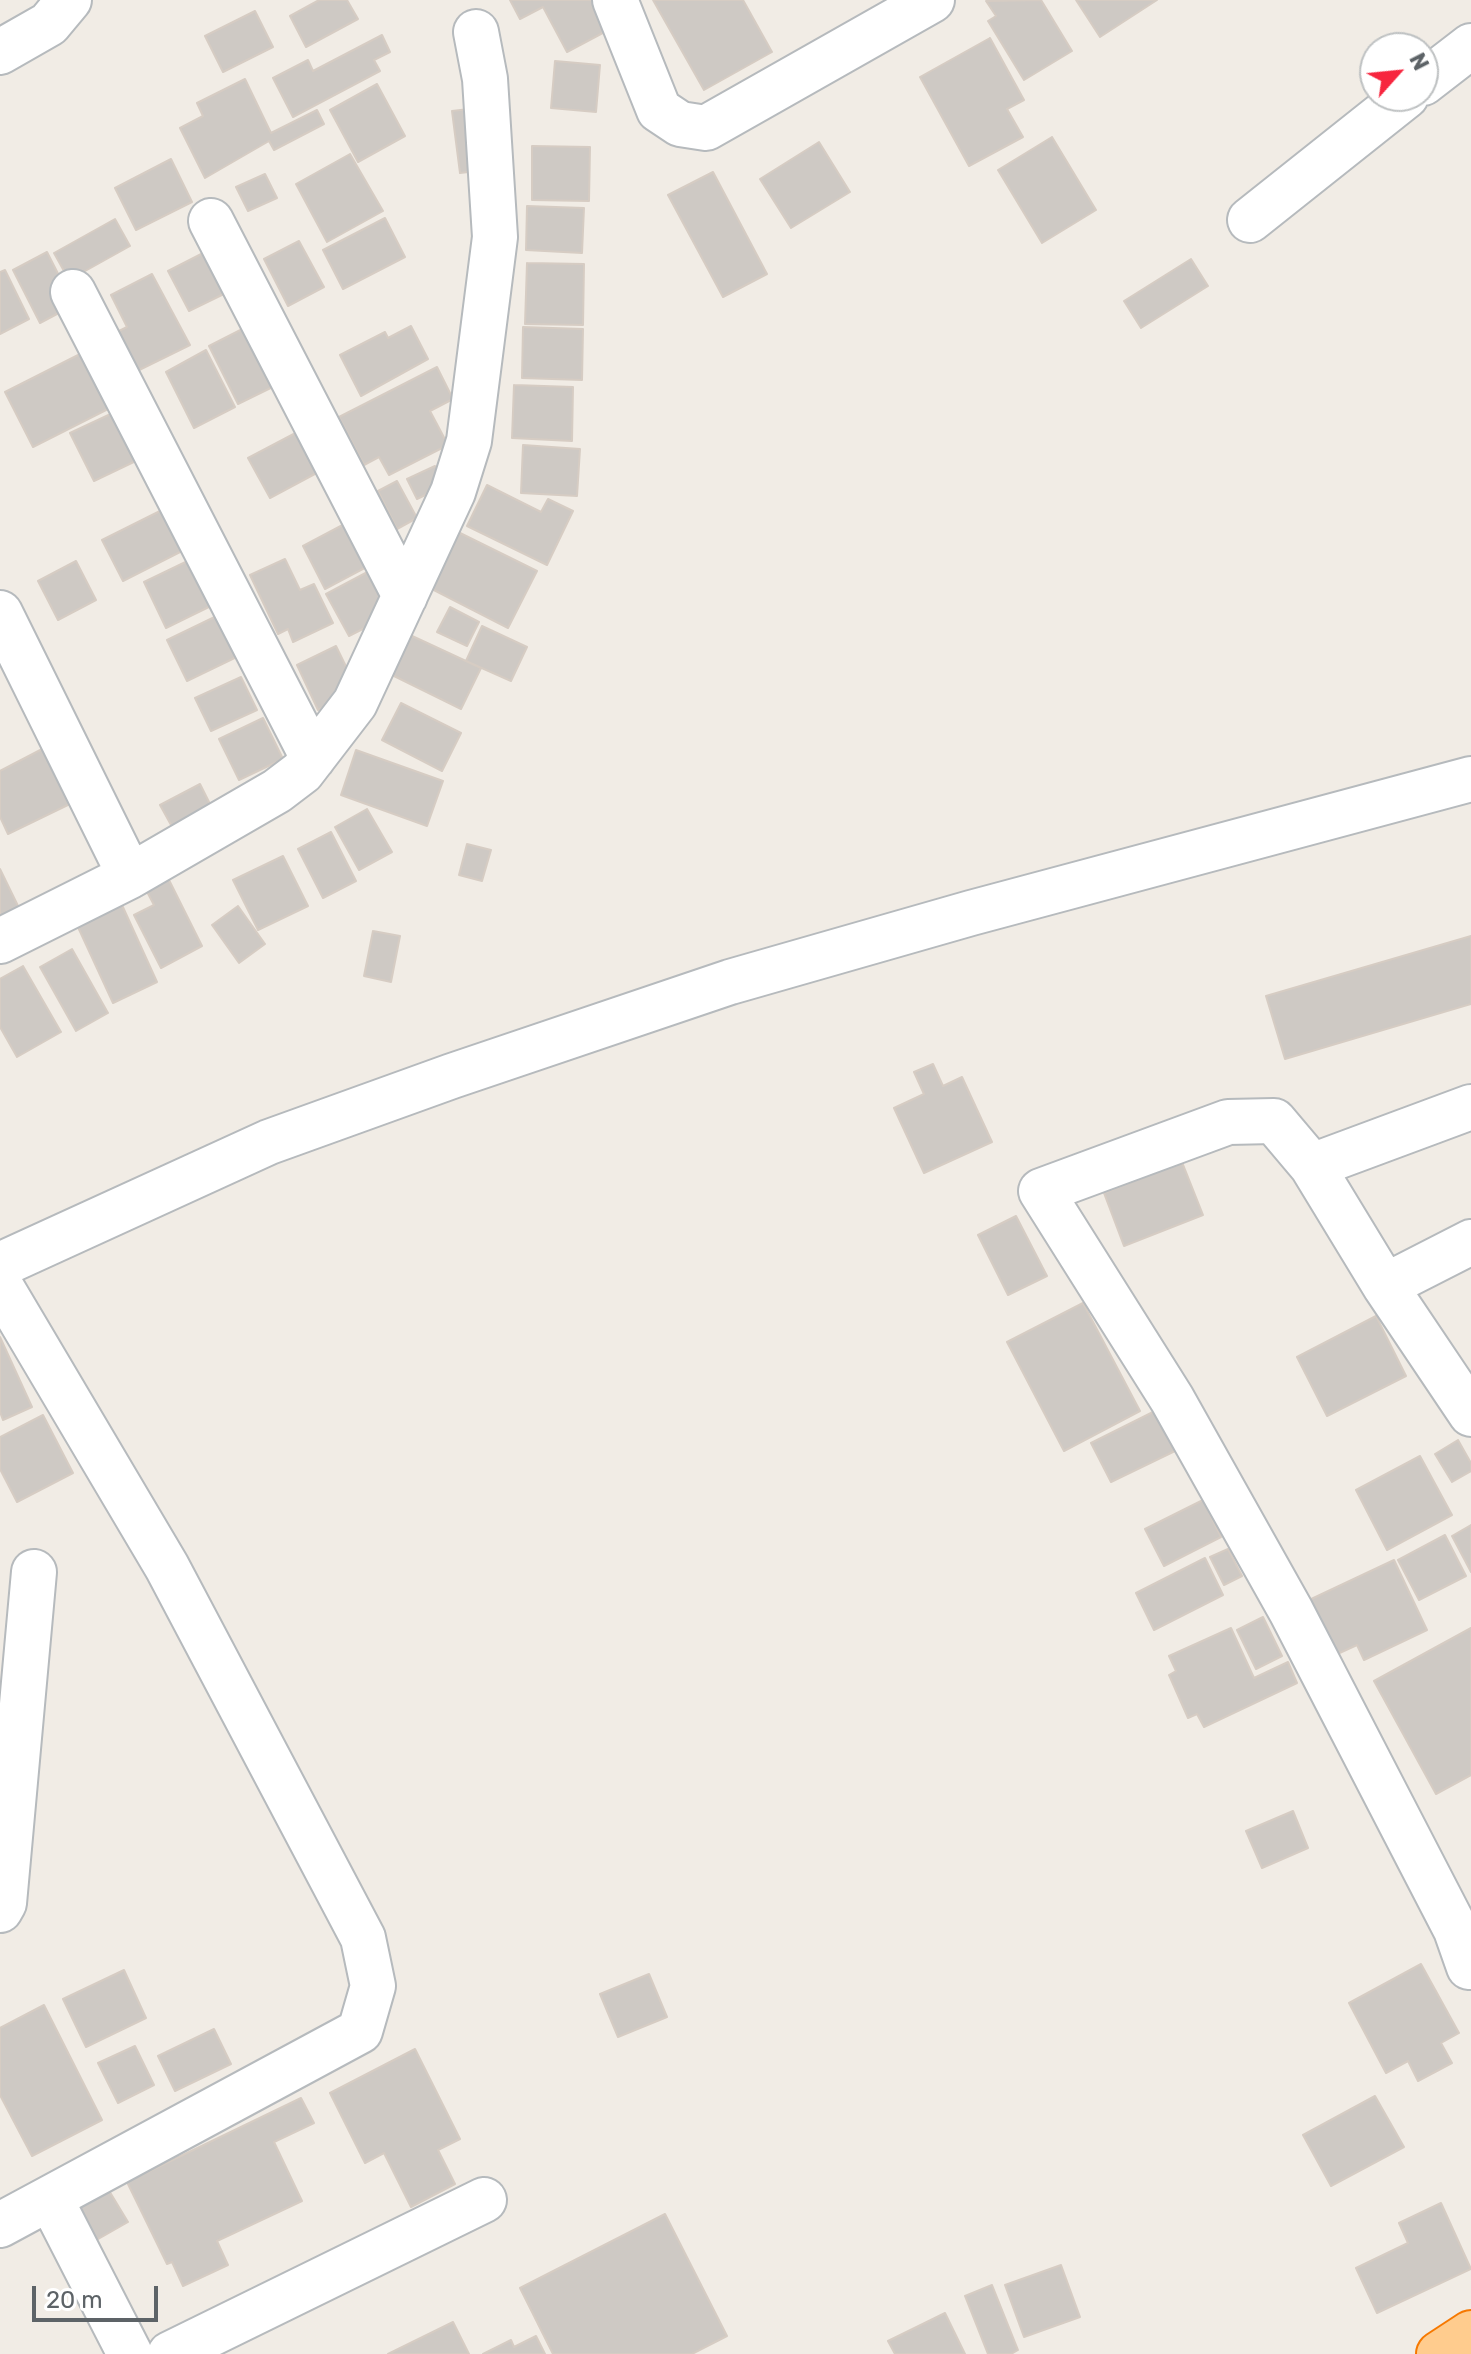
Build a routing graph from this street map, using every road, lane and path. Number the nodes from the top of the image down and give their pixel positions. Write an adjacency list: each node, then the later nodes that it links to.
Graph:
1 (69, 0): 6 (street)
2 (615, 0): 3 (street)
3 (932, 0)
4 (476, 32): 12 (street)
5 (1471, 46): 7 (street)
6 (0, 52)
7 (1439, 71)
8 (1386, 112): 9 (street)
9 (1250, 220)
10 (211, 221): 12 (street)
11 (73, 292): 14 (street)
12 (405, 596): 14 (street)
13 (0, 613): 16 (street)
14 (313, 758): 16 (street)
15 (1471, 779): 21 (street)
16 (130, 876): 17 (street)
17 (0, 941)
18 (1471, 1107): 19 (street)
19 (1312, 1166): 23 (street); 27 (street)
20 (1471, 1242): 23 (street)
21 (0, 1265)
22 (0, 1285): 28 (street)
23 (1385, 1286): 24 (street)
24 (1470, 1412)
25 (34, 1572): 26 (street)
26 (0, 1910)
27 (1465, 1940)
28 (50, 2198): 30 (street); 32 (street)
29 (484, 2200): 33 (street)
30 (0, 2225)
31 (1471, 2333): 34 (highway)
32 (130, 2354)
33 (170, 2354)
34 (1439, 2354)

